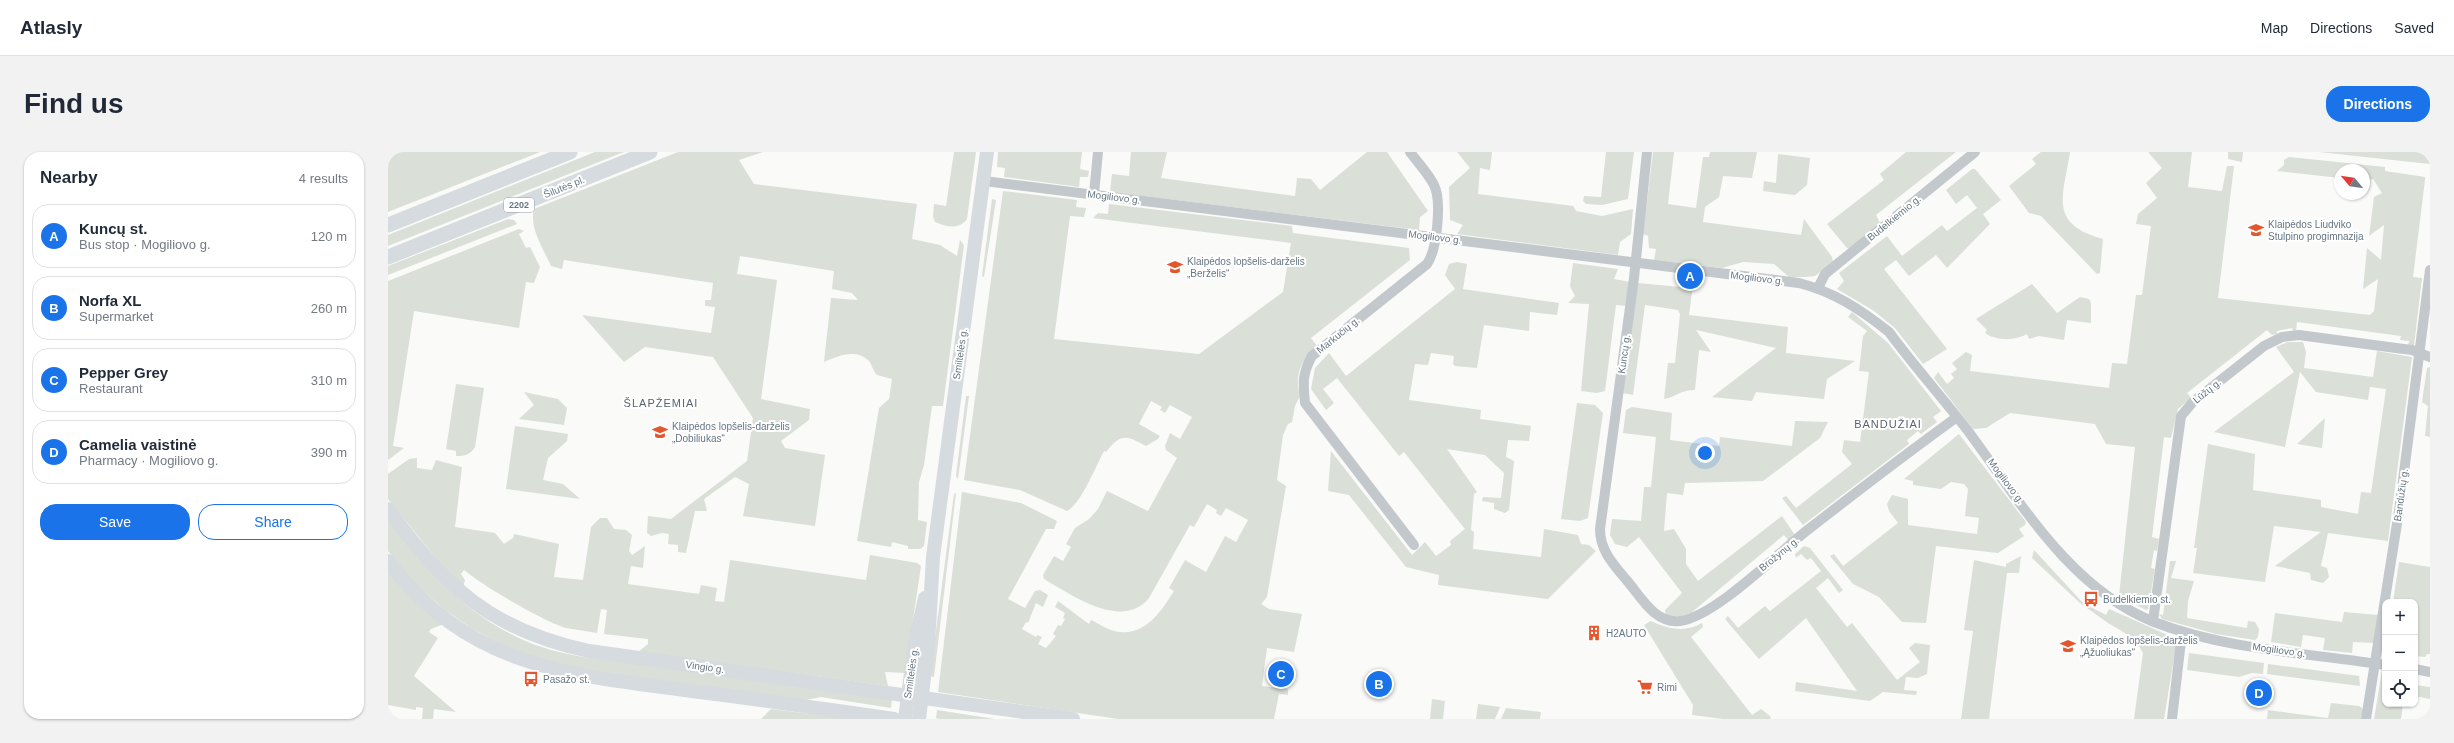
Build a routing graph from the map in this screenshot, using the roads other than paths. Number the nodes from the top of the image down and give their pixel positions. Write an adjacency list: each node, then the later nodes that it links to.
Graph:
1 (570, 152): 10 (main road)
2 (650, 152): 12 (main road, Šilutės pl. / 2202)
3 (987, 152): 8 (main road, Smiltelės g.)
4 (1098, 152): 9 (street)
5 (1410, 152): 11 (street, Markučių g.)
6 (1647, 152): 13 (street, Kuncų g.)
7 (1975, 152): 15 (street, Budelkiemio g.)
8 (984, 181): 9 (street, Mogiliovo g.); 28 (main road, Smiltelės g.)
9 (1094, 194): 11 (street, Mogiliovo g.)
10 (388, 225)
11 (1435, 237): 13 (street, Mogiliovo g.); 20 (street, Markučių g.)
12 (388, 257)
13 (1636, 263): 15 (street, Mogiliovo g.); 21 (street, Kuncų g.)
14 (2430, 270): 16 (street, Bandužių g.)
15 (1818, 288): 18 (street, Mogiliovo g.)
16 (2420, 354): 17 (street, Lūžų g.); 23 (street, Lūžų g.); 25 (street, Bandužių g.)
17 (2430, 357)
18 (1957, 417): 21 (street, Brožynų g.); 23 (street, Mogiliovo g.)
19 (388, 509): 28 (main road, Vingio g.)
20 (1414, 545)
21 (1606, 554)
22 (388, 561): 29 (main road)
23 (2152, 621): 24 (street, Mogiliovo g.)
24 (2182, 632): 25 (street, Mogiliovo g.); 33 (street)
25 (2380, 664): 34 (street, Bandužių g.)
26 (2418, 670): 27 (street)
27 (2430, 672)
28 (915, 696): 30 (main road, Smiltelės g.); 31 (main road, Smiltelės g.); 32 (main road, Vingio g.)
29 (894, 719)
30 (905, 719)
31 (919, 719)
32 (1074, 719)
33 (2172, 719)
34 (2366, 719)

